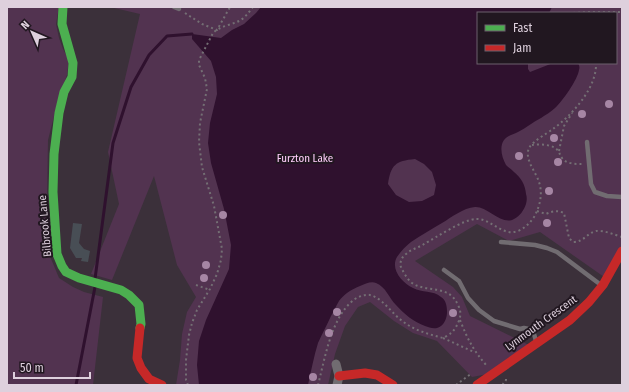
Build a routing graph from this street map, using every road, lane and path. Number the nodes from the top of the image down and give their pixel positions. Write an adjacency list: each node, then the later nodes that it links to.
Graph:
1 (63, 7): 31 (street, Bilbrook Lane)
2 (230, 7): 7 (path)
3 (253, 7): 7 (path)
4 (176, 8): 7 (path)
5 (587, 12): 6 (path)
6 (617, 12)
7 (217, 30): 22 (path)
8 (596, 64): 9 (path)
9 (574, 109): 11 (path); 12 (path)
10 (587, 142): 13 (lane)
11 (531, 145): 12 (path); 15 (path)
12 (559, 151): 13 (path)
13 (589, 163): 14 (lane)
14 (622, 197)
15 (537, 211): 16 (path); 23 (path)
16 (622, 237)
17 (501, 242): 21 (lane)
18 (622, 250): 21 (street, Lynmouth Crescent)
19 (444, 270): 25 (lane)
20 (196, 285): 22 (path)
21 (603, 286): 25 (street, Lynmouth Crescent)
22 (210, 290): 32 (path)
23 (460, 319): 24 (path); 26 (path)
24 (443, 338): 26 (path); 33 (path)
25 (537, 342): 28 (street, Lynmouth Crescent)
26 (475, 352): 28 (path)
27 (336, 364): 29 (street)
28 (493, 373): 30 (street, Lynmouth Crescent)
29 (338, 381): 34 (street)
30 (479, 384)
31 (162, 385)
32 (188, 385)
33 (318, 385)
34 (393, 385)

